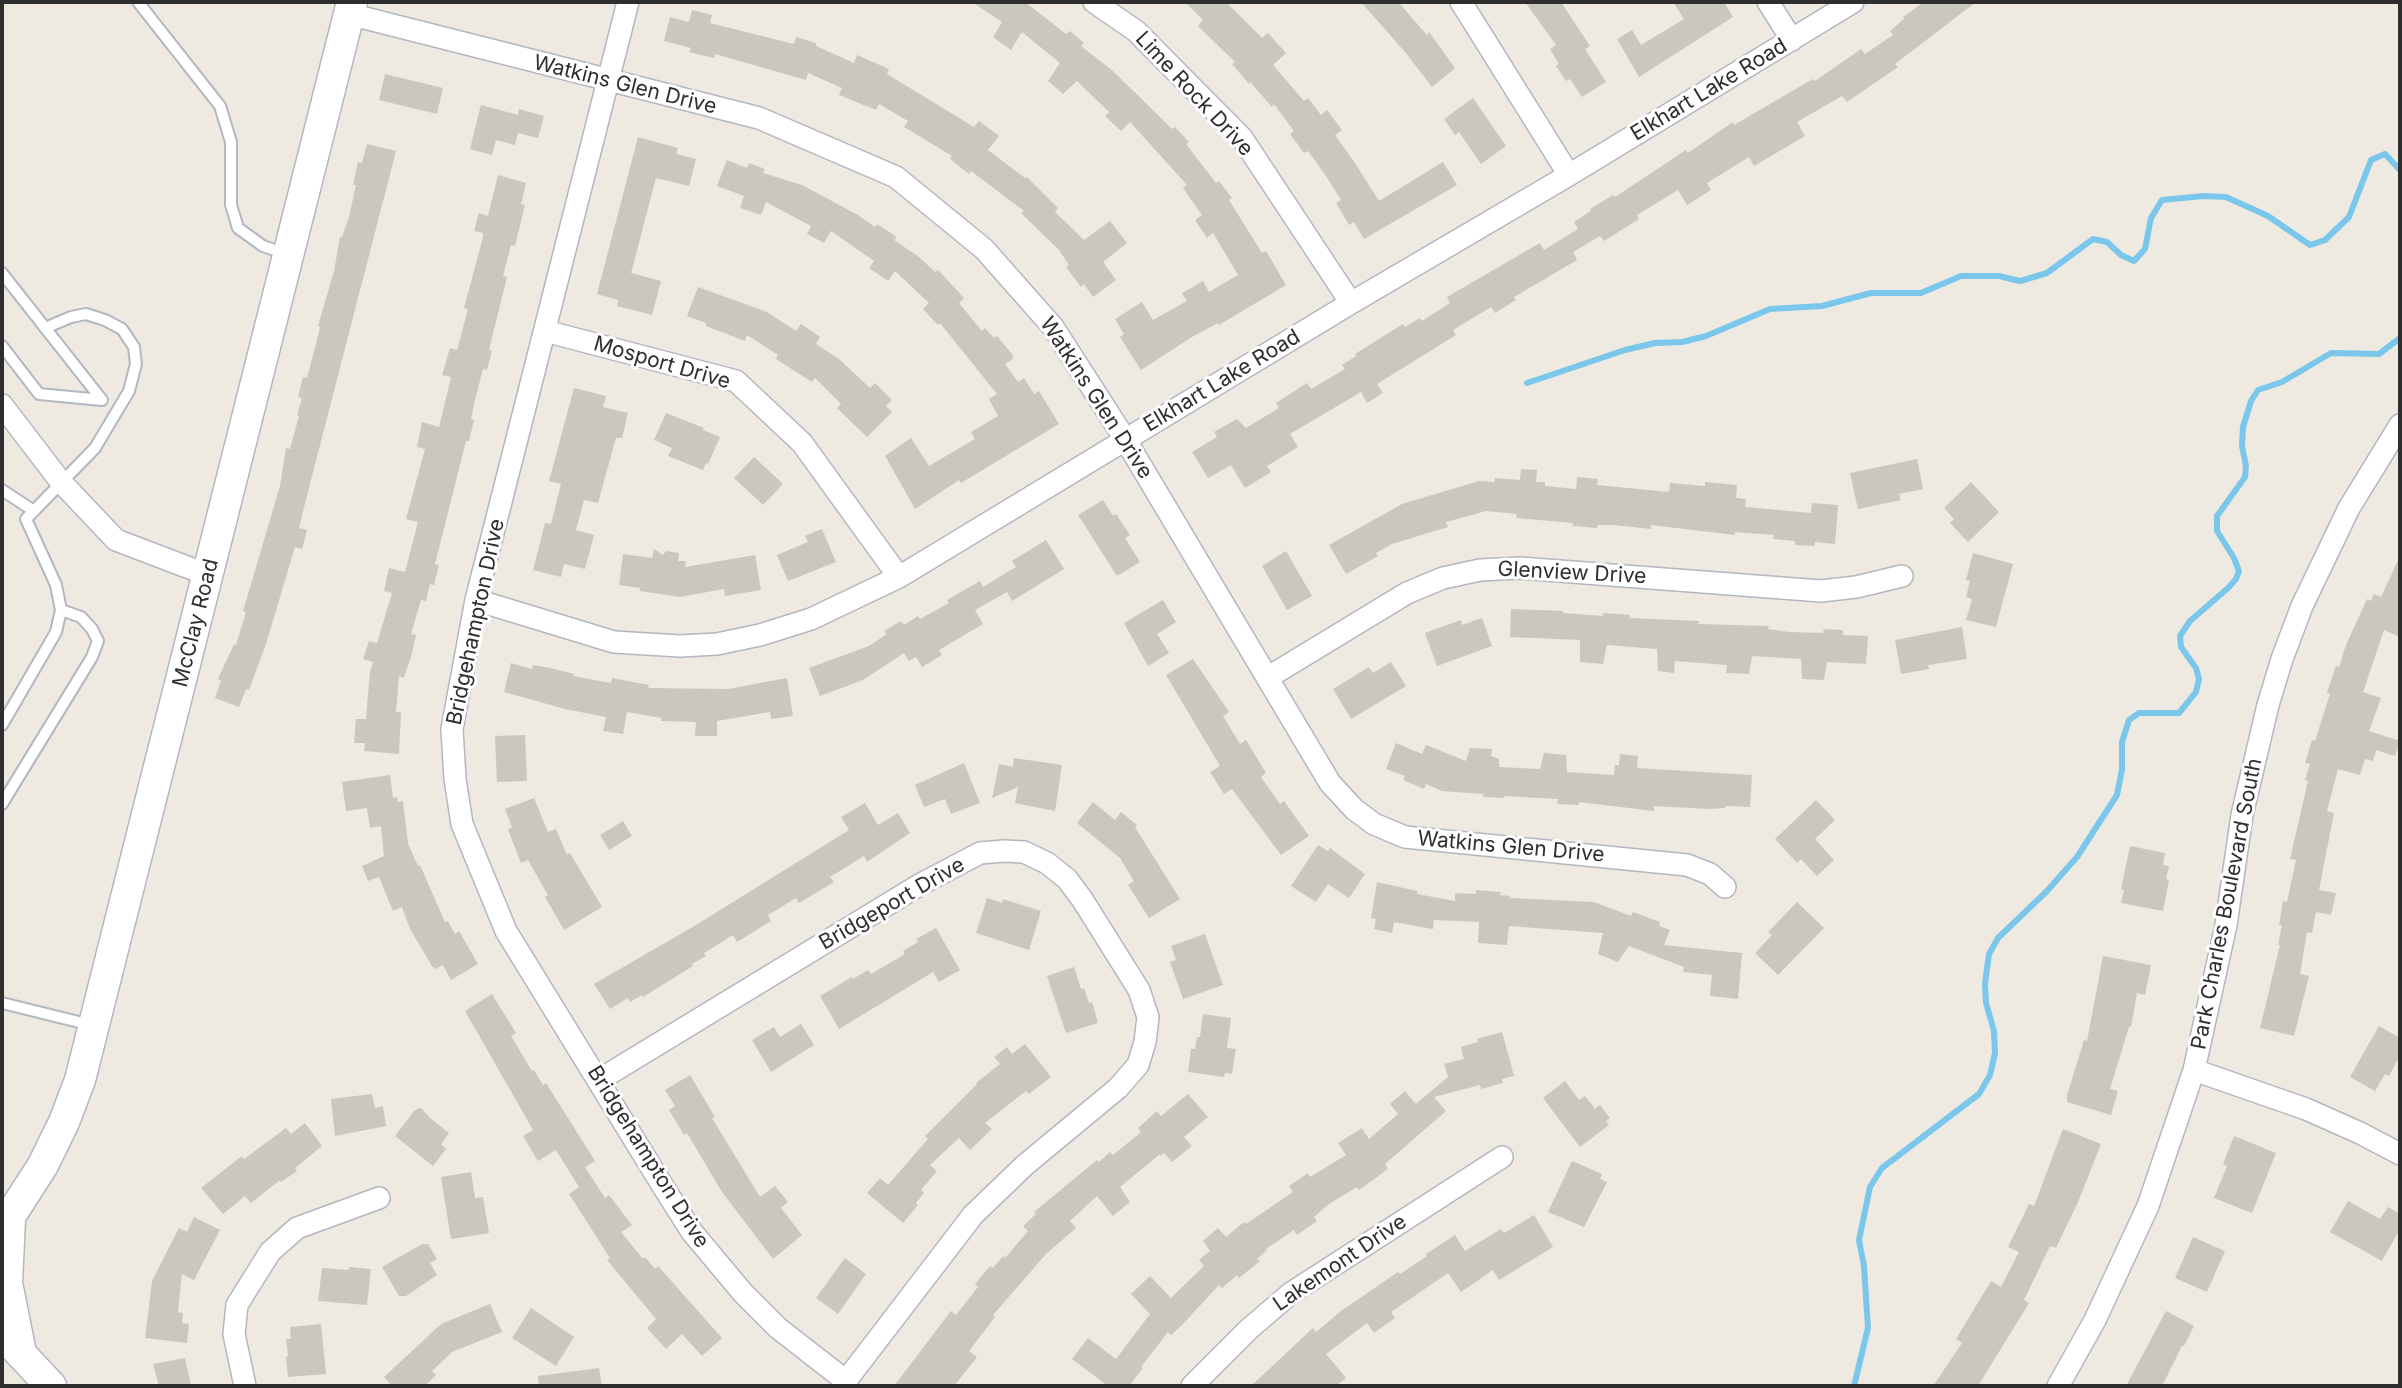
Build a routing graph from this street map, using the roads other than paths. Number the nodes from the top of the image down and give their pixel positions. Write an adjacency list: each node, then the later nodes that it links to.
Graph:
1 (138, 2): 11 (lane)
2 (628, 2): 9 (street, Bridgehampton Drive)
3 (1094, 2): 13 (street, Lime Rock Drive)
4 (1461, 2): 10 (street)
5 (1768, 2): 8 (street)
6 (1853, 2): 8 (street, Elkhart Lake Road)
7 (350, 8): 9 (street, Watkins Glen Drive); 11 (main road, McClay Road)
8 (1792, 40): 10 (street, Elkhart Lake Road)
9 (608, 82): 15 (street, Bridgehampton Drive); 21 (street, Watkins Glen Drive)
10 (1569, 176): 13 (street, Elkhart Lake Road)
11 (289, 255): 25 (main road, McClay Road)
12 (2, 273): 14 (lane)
13 (1351, 303): 21 (street, Elkhart Lake Road)
14 (45, 328): 17 (lane); 19 (lane)
15 (545, 331): 27 (street, Mosport Drive); 28 (street, Bridgehampton Drive)
16 (2, 346): 17 (lane)
17 (102, 400): 19 (lane)
18 (2, 405): 22 (street)
19 (115, 415): 22 (lane)
20 (2400, 425): 36 (street, Park Charles Boulevard South)
21 (1125, 439): 27 (street, Elkhart Lake Road); 30 (street, Watkins Glen Drive)
22 (61, 482): 24 (lane); 25 (street)
23 (2, 490): 24 (lane)
24 (34, 511): 29 (lane)
25 (208, 575): 35 (main road, McClay Road)
26 (1902, 576): 30 (street, Glenview Drive)
27 (899, 577): 28 (street, Elkhart Lake Road)
28 (476, 600): 37 (street, Bridgehampton Drive)
29 (61, 610): 31 (lane); 32 (lane)
30 (1267, 678): 33 (street, Watkins Glen Drive)
31 (2, 725)
32 (2, 804)
33 (1725, 887)
34 (2, 1003): 35 (lane)
35 (95, 1026): 41 (main road, McClay Road)
36 (2194, 1070): 38 (street); 47 (street, Park Charles Boulevard South)
37 (599, 1080): 43 (street, Bridgehampton Drive); 43 (street, Bridgeport Drive)
38 (2400, 1154)
39 (1502, 1157): 46 (street, Lakemont Drive)
40 (379, 1198): 45 (street)
41 (6, 1224): 42 (main road)
42 (8, 1346): 44 (main road)
43 (844, 1383)
44 (51, 1386)
45 (244, 1386)
46 (1192, 1386)
47 (2058, 1386)

